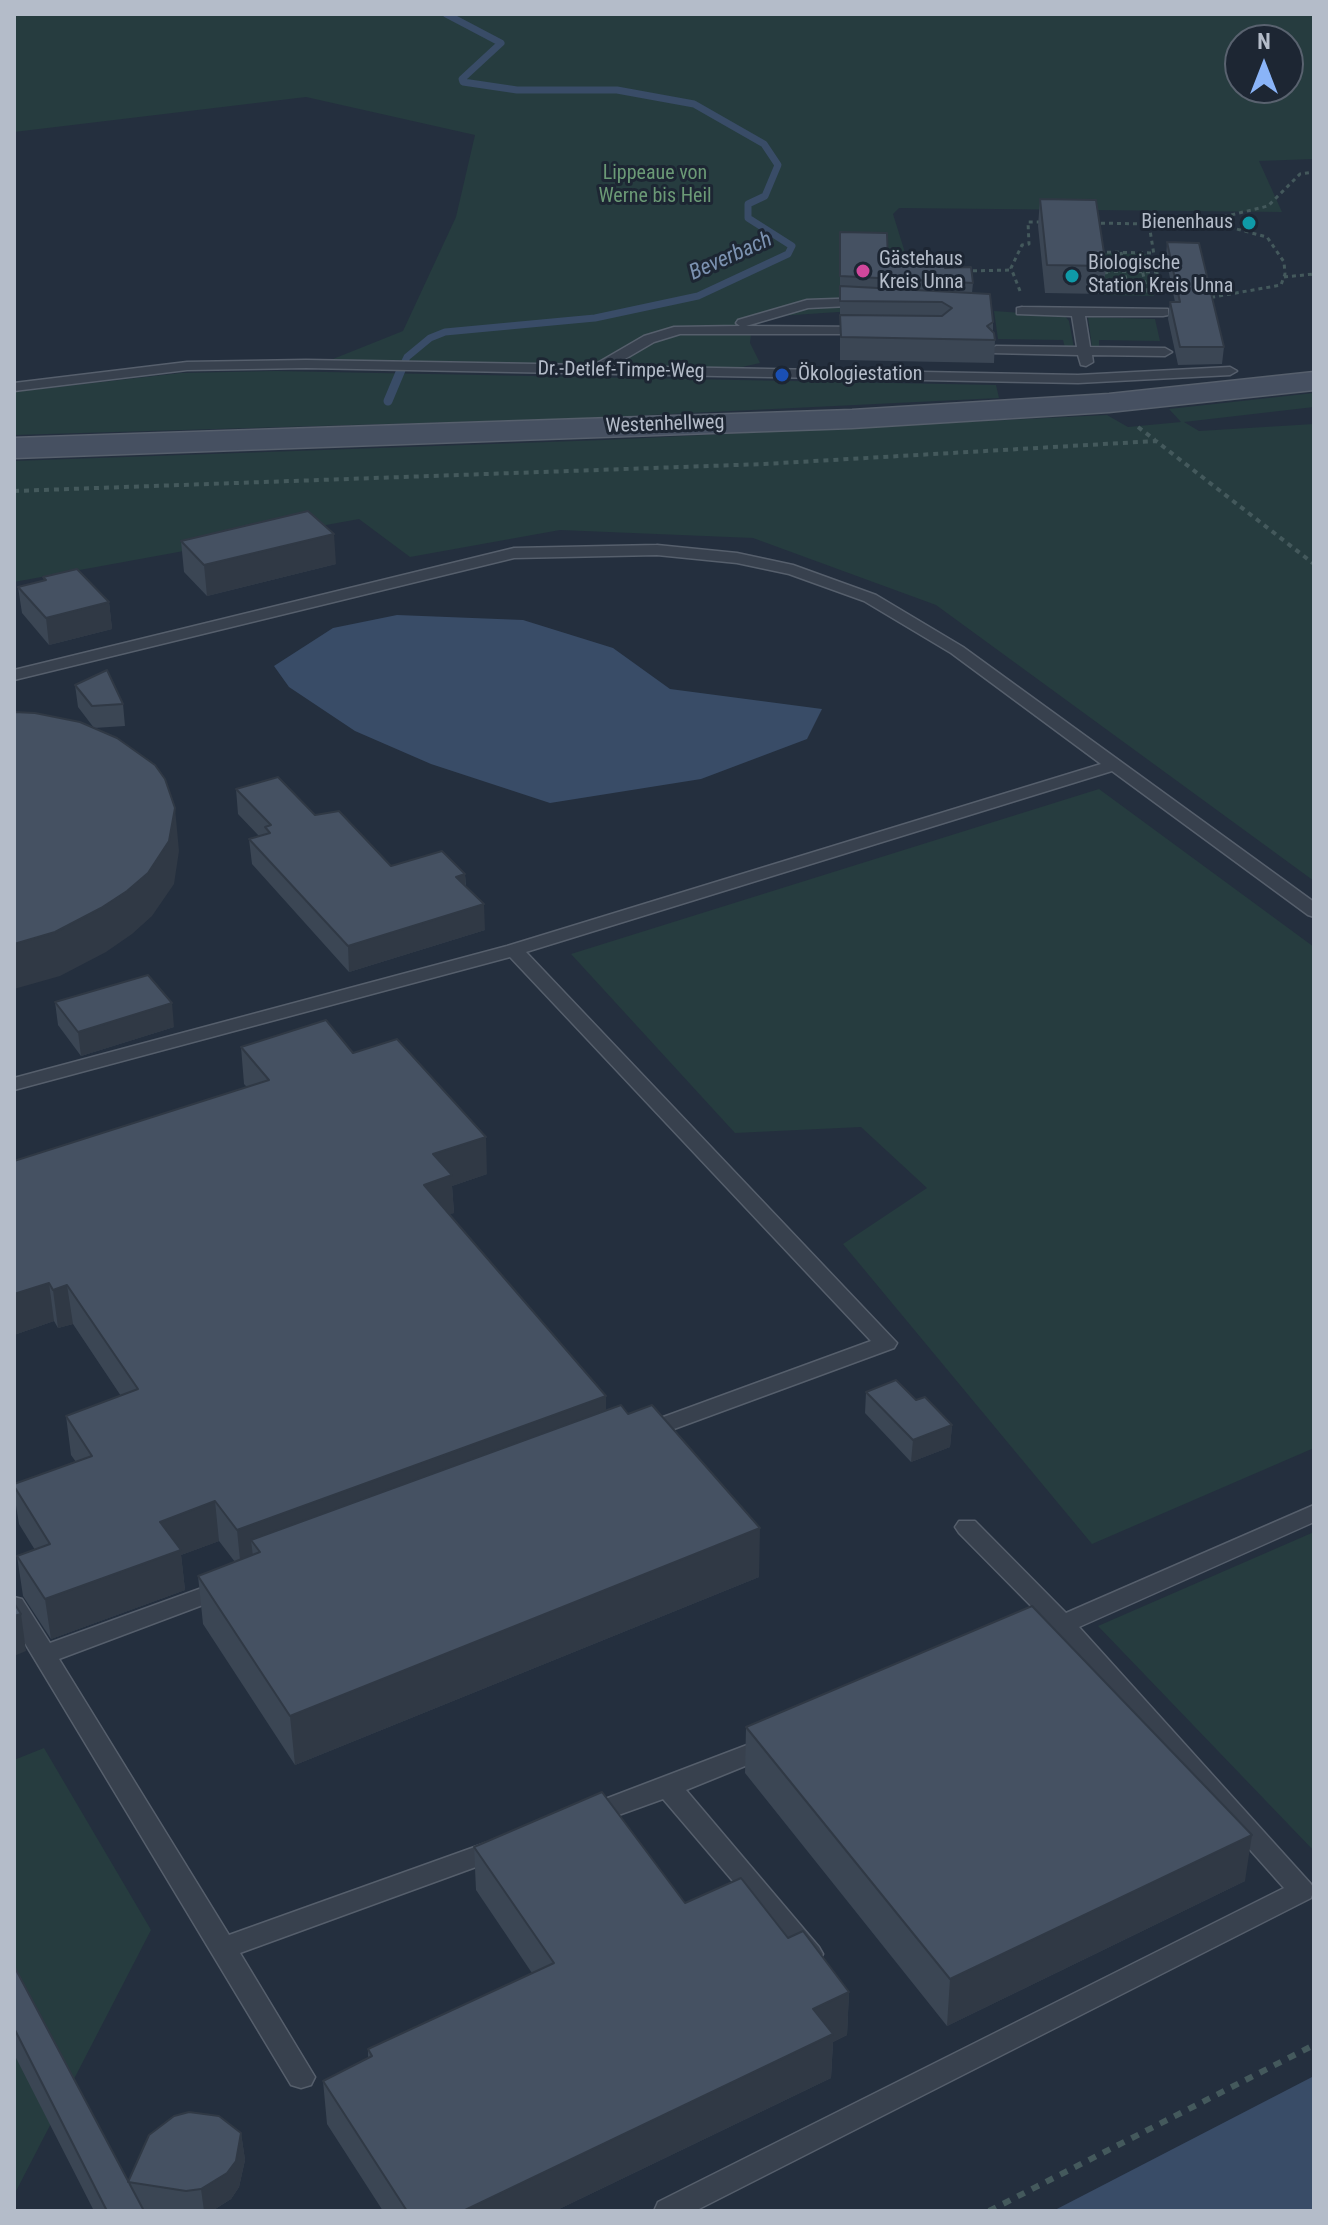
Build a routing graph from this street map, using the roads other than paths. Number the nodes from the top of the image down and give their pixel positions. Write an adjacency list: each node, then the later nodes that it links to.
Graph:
1 (877, 303): 5 (lane)
2 (1022, 311): 3 (lane)
3 (1078, 312): 4 (lane); 8 (lane)
4 (1163, 312)
5 (704, 330): 6 (lane); 10 (lane)
6 (880, 331)
7 (996, 350): 8 (lane)
8 (1084, 351): 9 (lane); 12 (lane)
9 (1165, 352)
10 (596, 370): 12 (lane, Dr.-Detlef-Timpe-Weg); 14 (lane, Dr.-Detlef-Timpe-Weg)
11 (1230, 371): 12 (lane, Dr.-Detlef-Timpe-Weg)
12 (1078, 379)
13 (1314, 381): 15 (main road, Westenhellweg)
14 (14, 387)
15 (14, 448)
16 (14, 675): 17 (lane)
17 (1115, 765): 18 (lane); 19 (lane)
18 (1314, 911)
19 (514, 950): 20 (lane); 21 (lane)
20 (14, 1084)
21 (620, 1441)
22 (1314, 1513): 26 (lane)
23 (967, 1527): 26 (lane)
24 (251, 1578): 28 (lane)
25 (14, 1605): 28 (lane)
26 (1063, 1624): 27 (lane); 36 (lane)
27 (1004, 1648)
28 (44, 1655): 33 (lane)
29 (785, 1739): 30 (lane)
30 (668, 1787): 31 (lane); 34 (lane)
31 (564, 1825)
32 (520, 1841): 33 (lane)
33 (223, 1948): 35 (lane)
34 (825, 1972)
35 (301, 2077)
36 (668, 2211)

